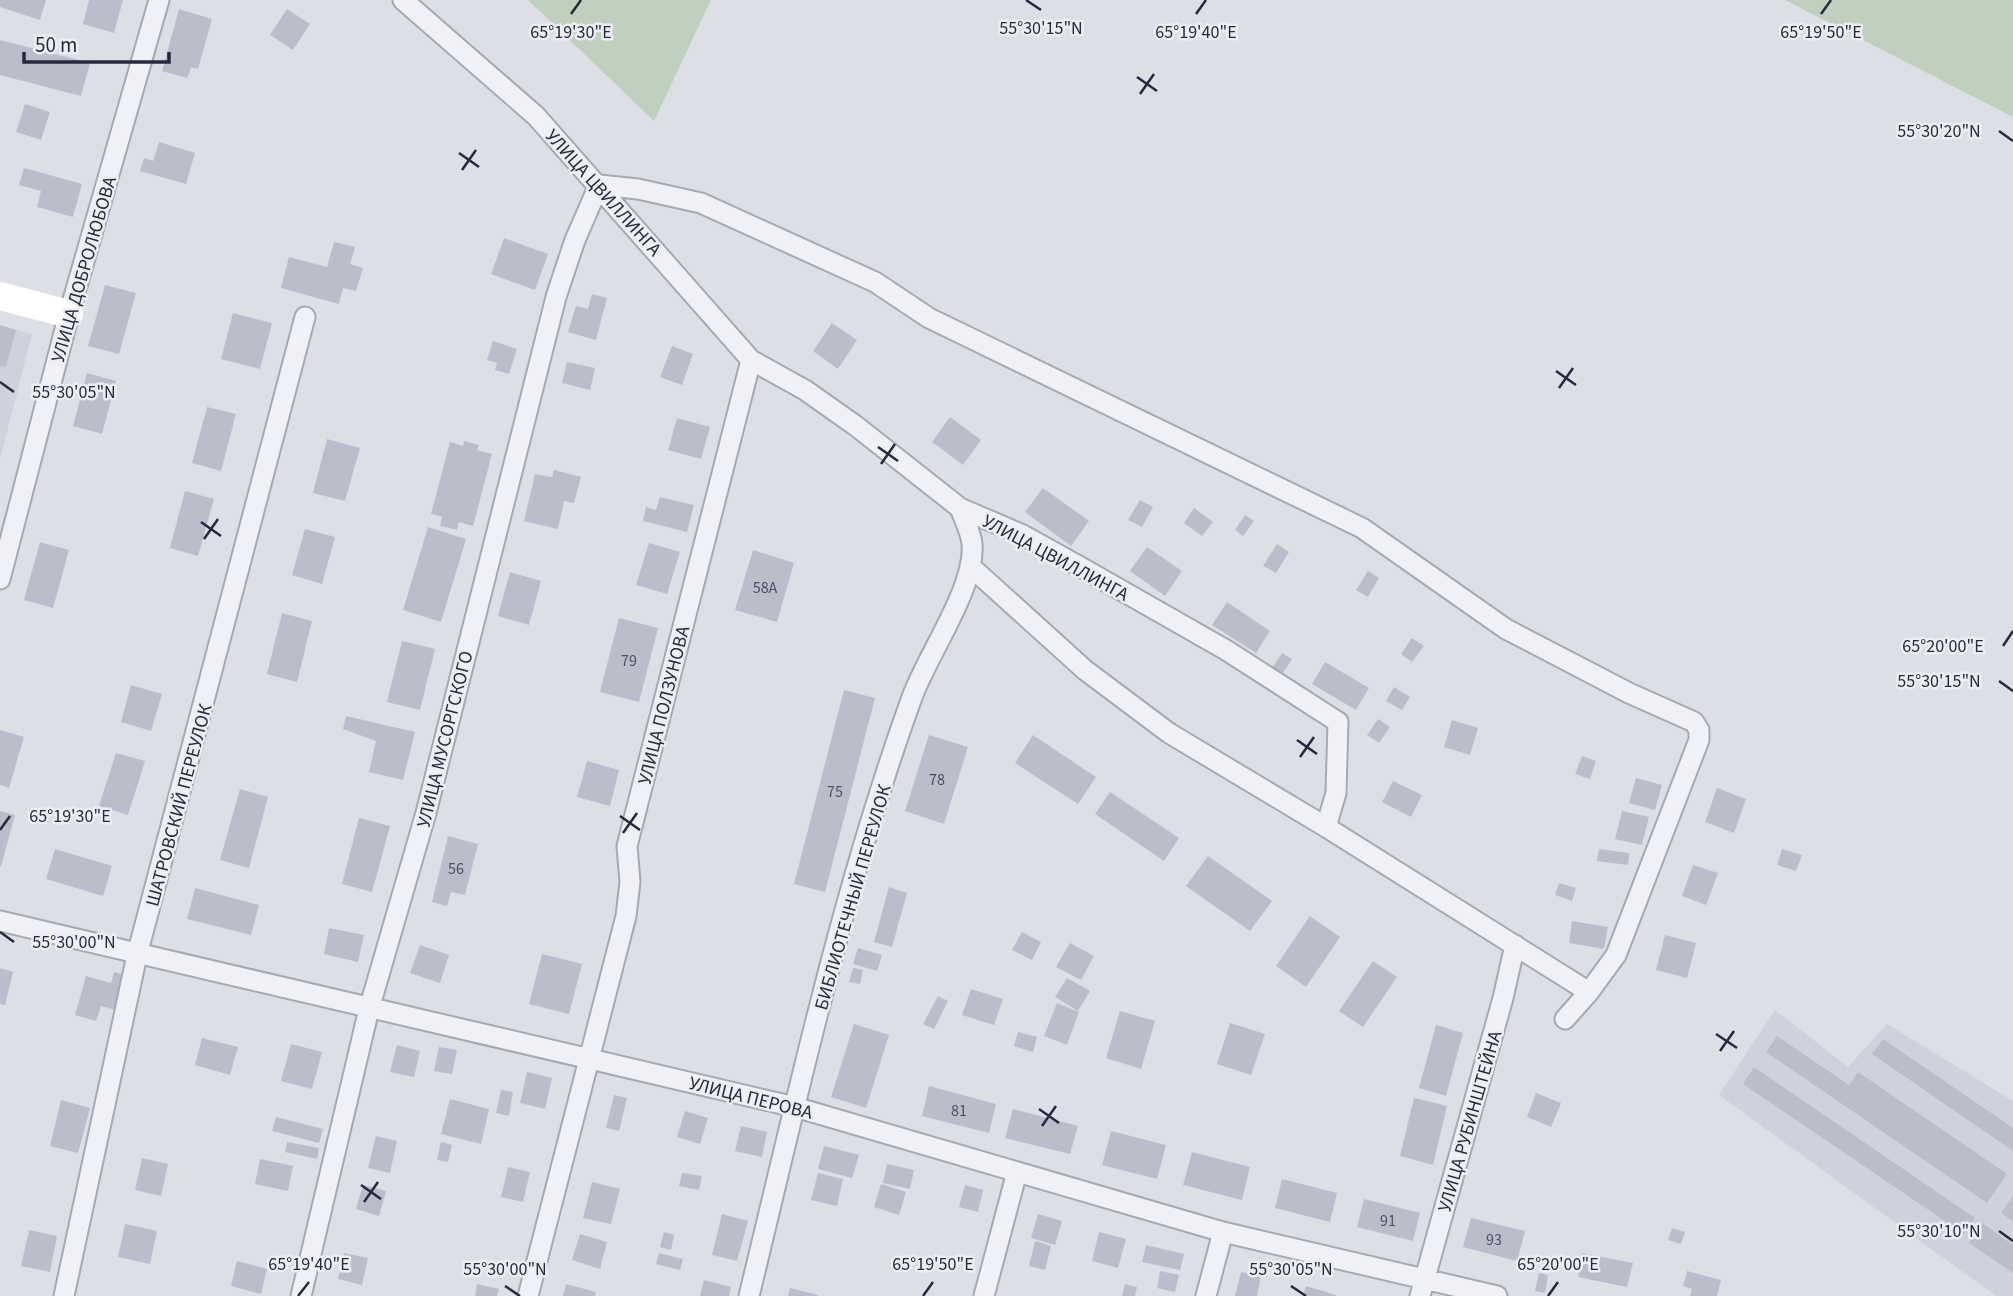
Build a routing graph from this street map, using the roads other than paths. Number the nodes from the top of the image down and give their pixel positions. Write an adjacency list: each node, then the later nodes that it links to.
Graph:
1 (159, 0): 5 (street, УЛИЦА ДОБРОЛЮБОВА)
2 (403, 0): 3 (street, УЛИЦА ЦВИЛЛИНГА)
3 (599, 185): 7 (street, УЛИЦА ЦВИЛЛИНГА); 15 (street); 16 (street, УЛИЦА МУСОРГСКОГО)
4 (0, 296): 5 (street)
5 (69, 314): 10 (street, УЛИЦА ДОБРОЛЮБОВА)
6 (305, 317): 14 (street, ШАТРОВСКИЙ ПЕРЕУЛОК)
7 (751, 360): 8 (street, УЛИЦА ЦВИЛЛИНГА); 18 (street, УЛИЦА ПОЛЗУНОВА)
8 (960, 508): 9 (street, БИБЛИОТЕЧНЫЙ ПЕРЕУЛОК); 11 (street, УЛИЦА ЦВИЛЛИНГА)
9 (970, 566): 11 (street); 19 (street, БИБЛИОТЕЧНЫЙ ПЕРЕУЛОК)
10 (0, 579)
11 (1326, 827): 13 (street)
12 (0, 921): 14 (street, УЛИЦА ПЕРОВА)
13 (1515, 945): 15 (street); 22 (street, УЛИЦА РУБИНШТЕЙНА)
14 (137, 956): 16 (street, УЛИЦА ПЕРОВА); 23 (street, ШАТРОВСКИЙ ПЕРЕУЛОК)
15 (1589, 992): 17 (street)
16 (369, 1009): 18 (street, УЛИЦА ПЕРОВА); 24 (street, УЛИЦА МУСОРГСКОГО)
17 (1565, 1019)
18 (589, 1058): 19 (street, УЛИЦА ПЕРОВА); 25 (street, УЛИЦА ПОЛЗУНОВА)
19 (795, 1107): 20 (street, УЛИЦА ПЕРОВА); 26 (street, БИБЛИОТЕЧНЫЙ ПЕРЕУЛОК)
20 (1017, 1172): 21 (street, УЛИЦА ПЕРОВА); 27 (street)
21 (1223, 1232): 22 (street, УЛИЦА ПЕРОВА); 28 (street)
22 (1422, 1288): 29 (street, УЛИЦА ПЕРОВА)
23 (64, 1296)
24 (301, 1296)
25 (528, 1296)
26 (748, 1296)
27 (984, 1296)
28 (1206, 1296)
29 (1497, 1296)

